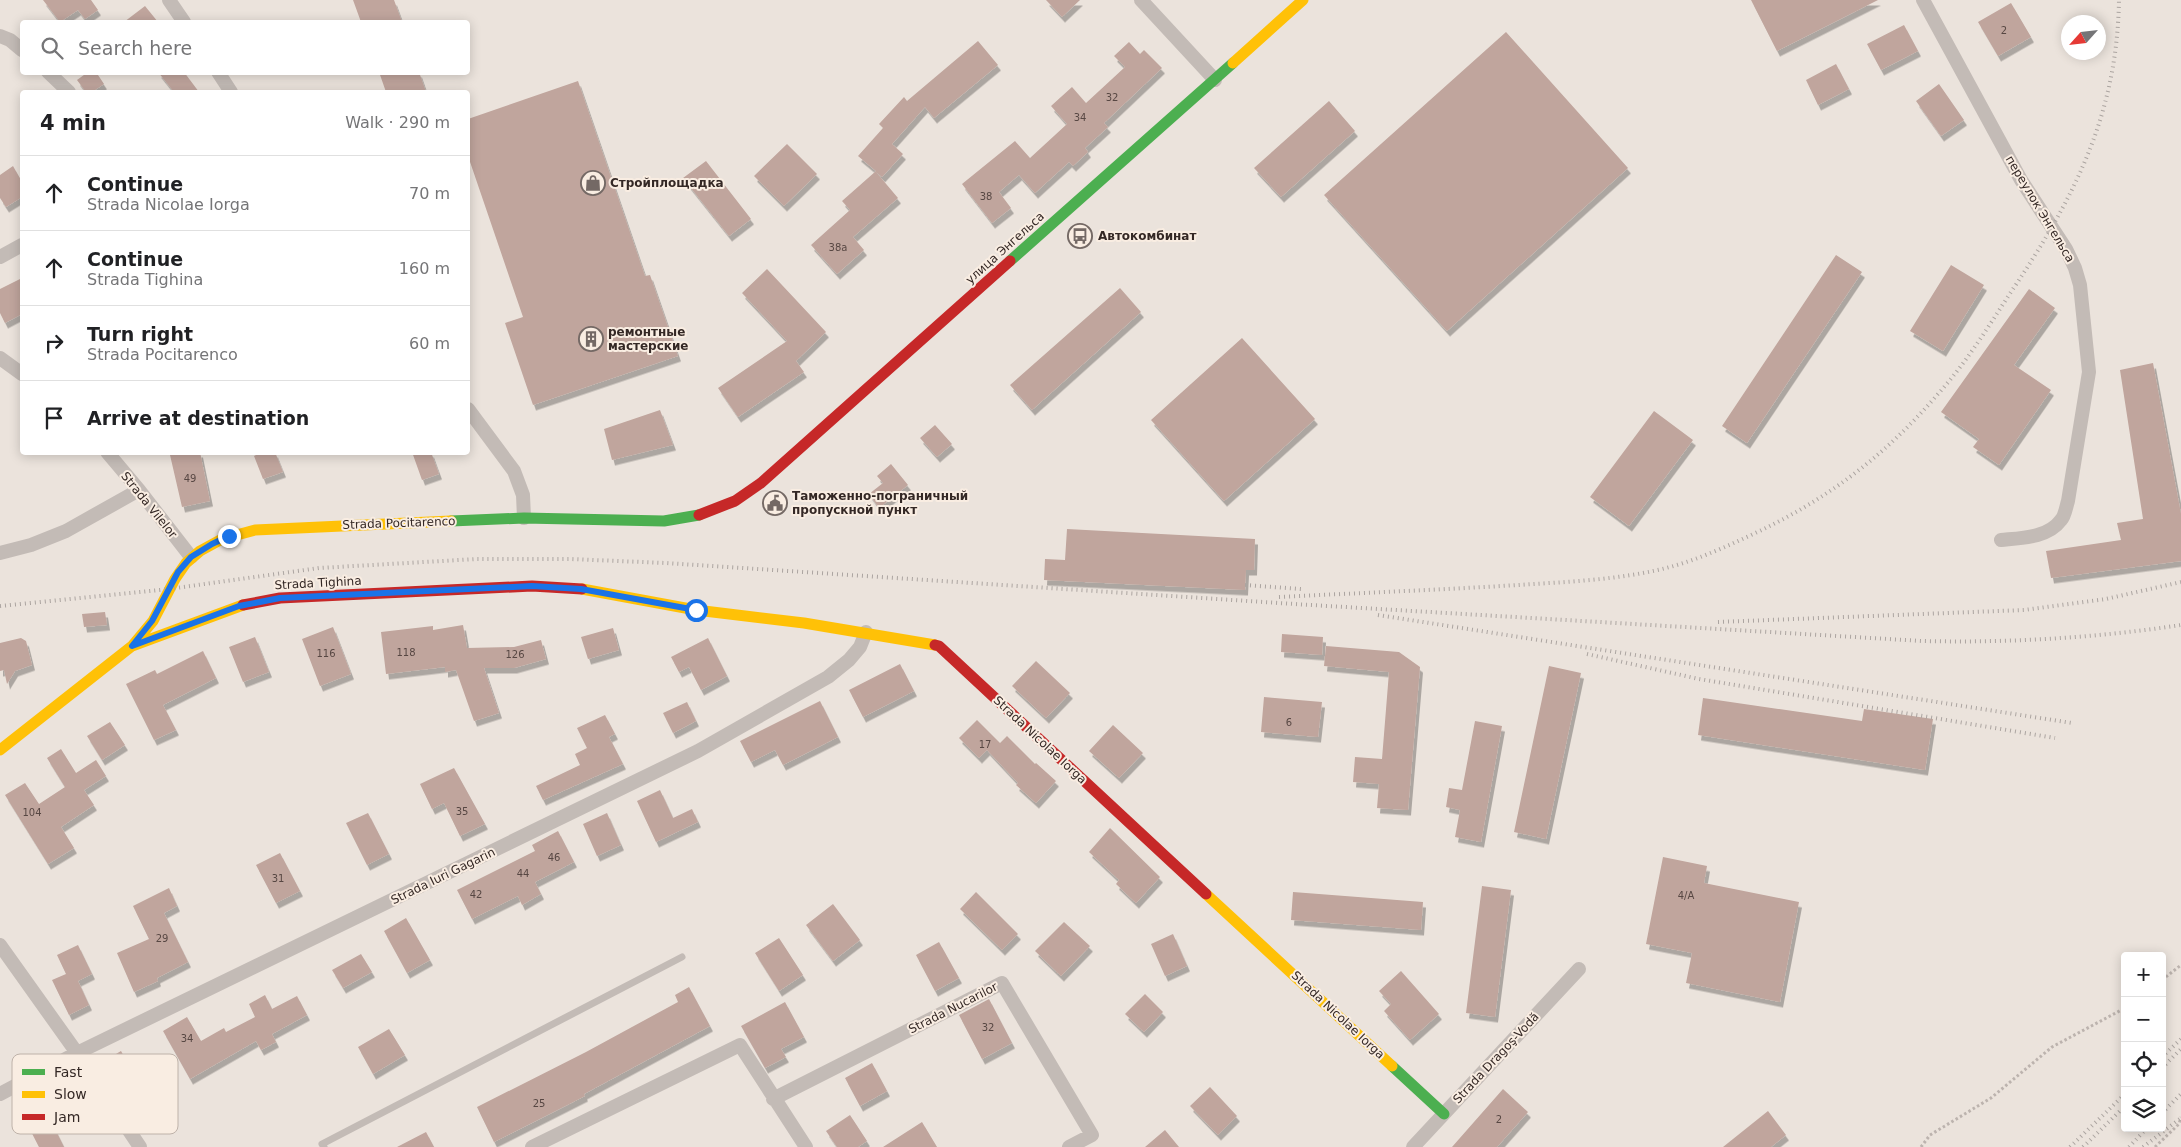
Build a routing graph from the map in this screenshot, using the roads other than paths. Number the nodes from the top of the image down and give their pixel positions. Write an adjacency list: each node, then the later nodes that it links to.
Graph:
1 (169, 0): 5 (street)
2 (1141, 0): 10 (street)
3 (1303, 0): 10 (street, улица Энгельса)
4 (1923, 0): 22 (street, переулок Энгельса)
5 (183, 20)
6 (0, 36): 7 (street)
7 (20, 48)
8 (51, 75): 11 (street)
9 (220, 75): 12 (street)
10 (1215, 80): 20 (street, улица Энгельса)
11 (68, 90)
12 (230, 90)
13 (20, 246): 14 (street)
14 (0, 257)
15 (0, 358): 16 (street)
16 (20, 373)
17 (470, 412): 21 (street)
18 (109, 455): 19 (street, Strada Vilelor)
19 (139, 490): 23 (street); 24 (street, Strada Vilelor)
20 (719, 509): 21 (street, Strada Pocitarenco)
21 (524, 518): 24 (street, Strada Pocitarenco)
22 (2001, 540)
23 (0, 554)
24 (191, 557): 27 (street, Strada Pocitarenco)
25 (532, 586): 26 (street, Strada Nicolae Iorga); 27 (street, Strada Tighina)
26 (866, 632): 34 (street, Strada Iuri Gagarin); 38 (street, Strada Nicolae Iorga)
27 (132, 646): 28 (street, Strada Tighina)
28 (22, 731): 29 (street); 30 (street, Strada Tighina)
29 (0, 736)
30 (0, 750)
31 (0, 945): 34 (street)
32 (682, 956): 41 (lane)
33 (1578, 969): 38 (street, Strada Dragoş-Vodă)
34 (77, 1053)
35 (12, 1088): 36 (street, Strada Iuri Gagarin)
36 (0, 1094)
37 (773, 1099): 42 (street); 43 (street); 44 (street, Strada Nucarilor)
38 (1444, 1114): 45 (street, Strada Dragoş-Vodă)
39 (131, 1134): 40 (street)
40 (140, 1147)
41 (324, 1147)
42 (532, 1147)
43 (806, 1147)
44 (1069, 1147)
45 (1413, 1147)

